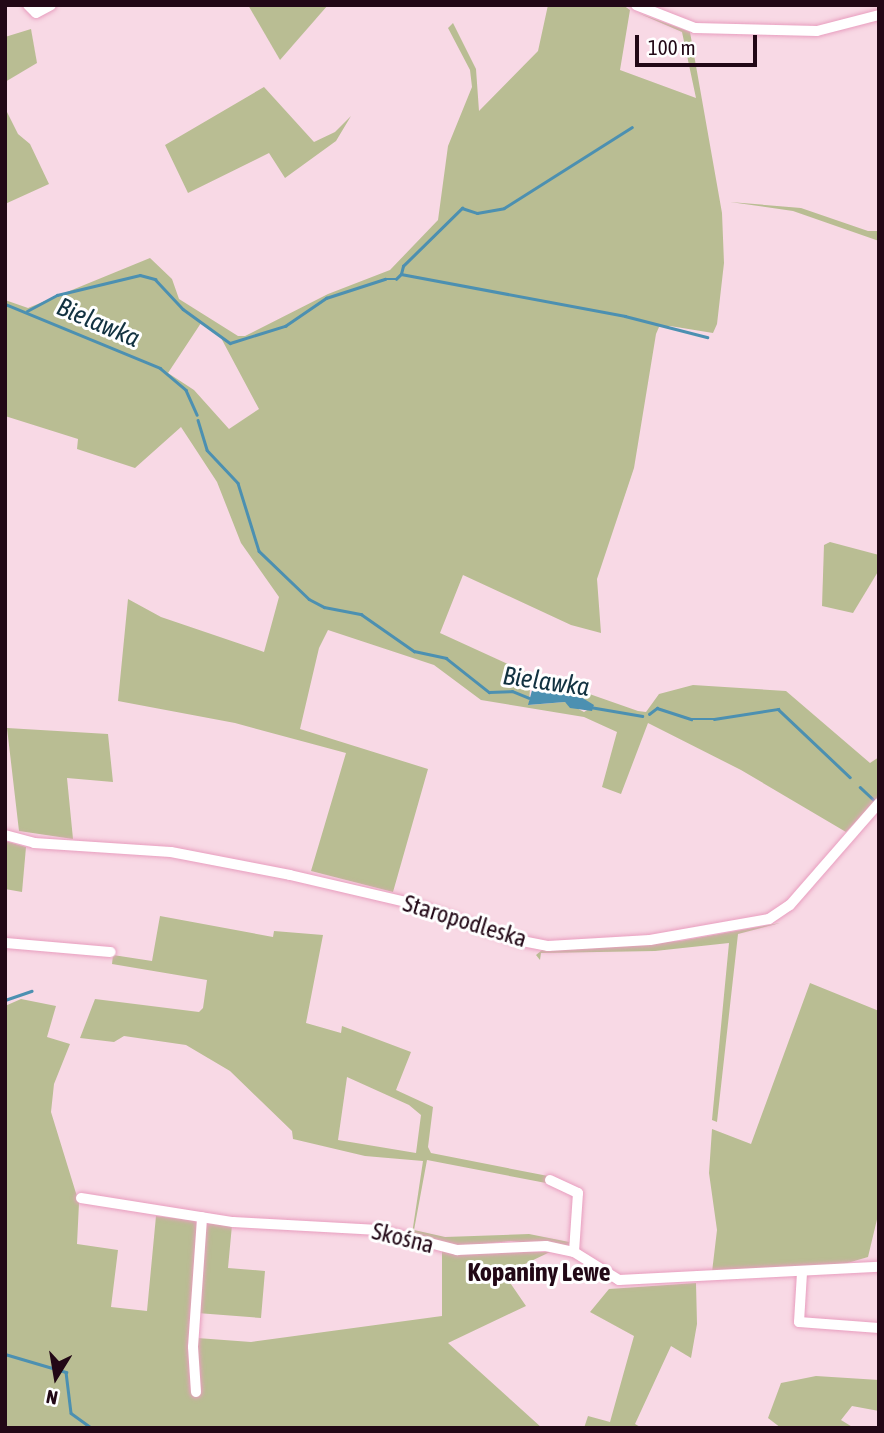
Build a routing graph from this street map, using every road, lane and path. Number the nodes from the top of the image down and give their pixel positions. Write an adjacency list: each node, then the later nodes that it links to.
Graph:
1 (28, 5): 2 (street)
2 (51, 5)
3 (636, 5): 4 (street)
4 (879, 15)
5 (879, 803): 6 (street, Staropodleska)
6 (5, 835)
7 (5, 943): 8 (street)
8 (111, 952)
9 (550, 1180): 12 (street)
10 (81, 1198): 11 (street, Skośna)
11 (202, 1217): 12 (street, Skośna); 16 (street)
12 (574, 1252): 14 (street, Skośna)
13 (879, 1267): 14 (street, Skośna)
14 (802, 1273): 15 (street)
15 (879, 1328)
16 (196, 1392)

